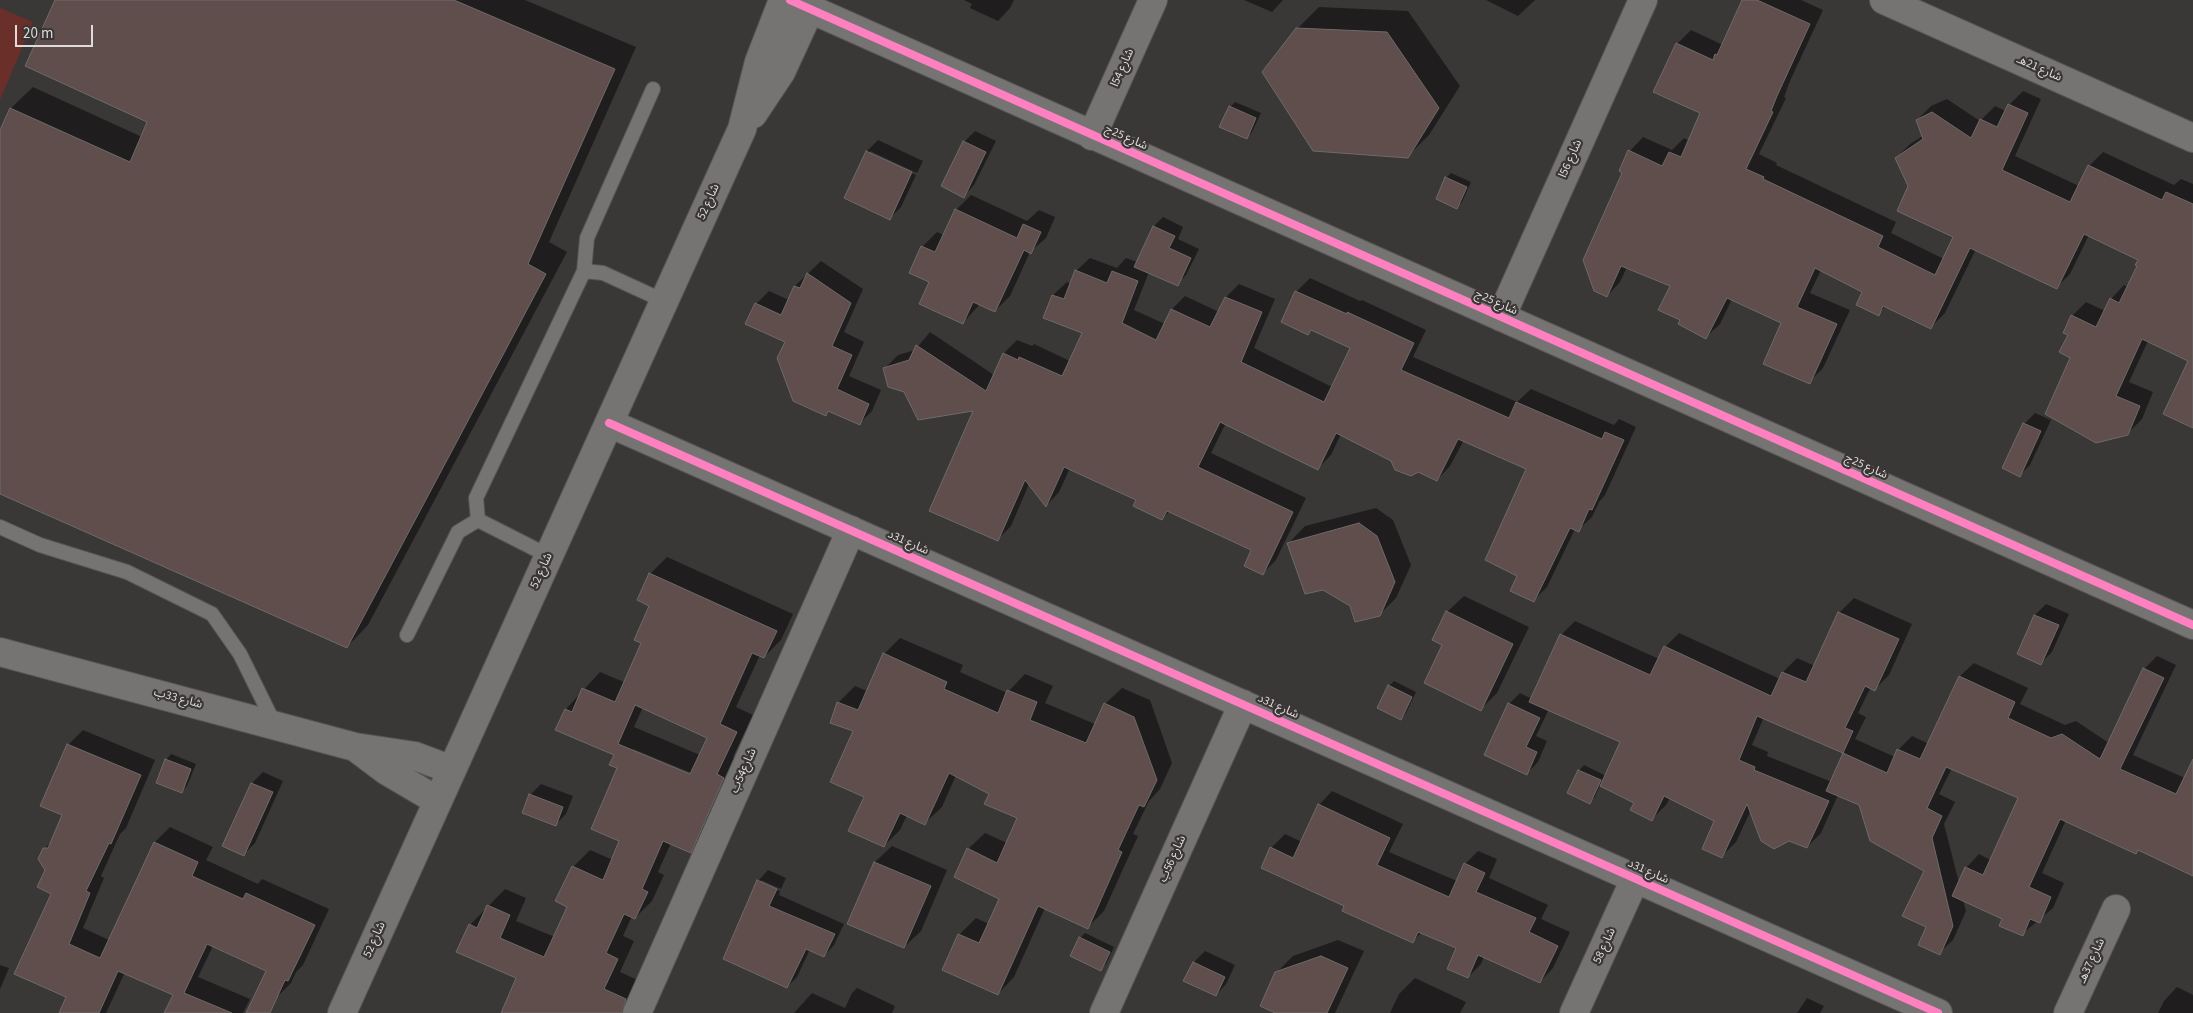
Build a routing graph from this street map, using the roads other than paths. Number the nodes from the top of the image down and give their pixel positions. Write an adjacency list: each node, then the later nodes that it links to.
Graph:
1 (782, 0): 7 (street, شارع 52)
2 (1153, 0): 8 (street, شارع 54ا)
3 (1642, 0): 12 (street, شارع 56ا)
4 (1884, 0): 9 (street, شارع 21هـ)
5 (800, 5): 7 (street, شارع 52); 8 (street, شارع 25ج)
6 (653, 89): 10 (lane)
7 (742, 129): 11 (street, شارع 52)
8 (1092, 136): 12 (street, شارع 25ج)
9 (2193, 138)
10 (584, 270): 11 (lane); 14 (lane)
11 (664, 301): 13 (street, شارع 52)
12 (1501, 317): 18 (street, شارع 25ج)
13 (609, 423): 16 (street, شارع 31د); 17 (street, شارع 52)
14 (478, 520): 17 (lane); 19 (lane)
15 (0, 527): 22 (lane)
16 (851, 530): 21 (street, شارع 31د); 29 (street, شارع54ب)
17 (549, 556): 24 (street, شارع 52)
18 (2193, 625)
19 (406, 635)
20 (0, 652): 22 (street, شارع 33ب)
21 (1243, 704): 26 (street, شارع 31د); 30 (street, شارع 56ب)
22 (275, 725): 23 (street, شارع 33ب)
23 (355, 747): 24 (street, شارع 33ب); 25 (street, شارع 33ب)
24 (452, 770): 25 (street, شارع 52)
25 (438, 801): 28 (street, شارع 52)
26 (1635, 879): 31 (street, شارع 58); 32 (street, شارع 31د)
27 (2116, 909): 33 (street, شارع 37هـ)
28 (342, 1013)
29 (636, 1013)
30 (1104, 1013)
31 (1574, 1013)
32 (1938, 1013)
33 (2068, 1013)

